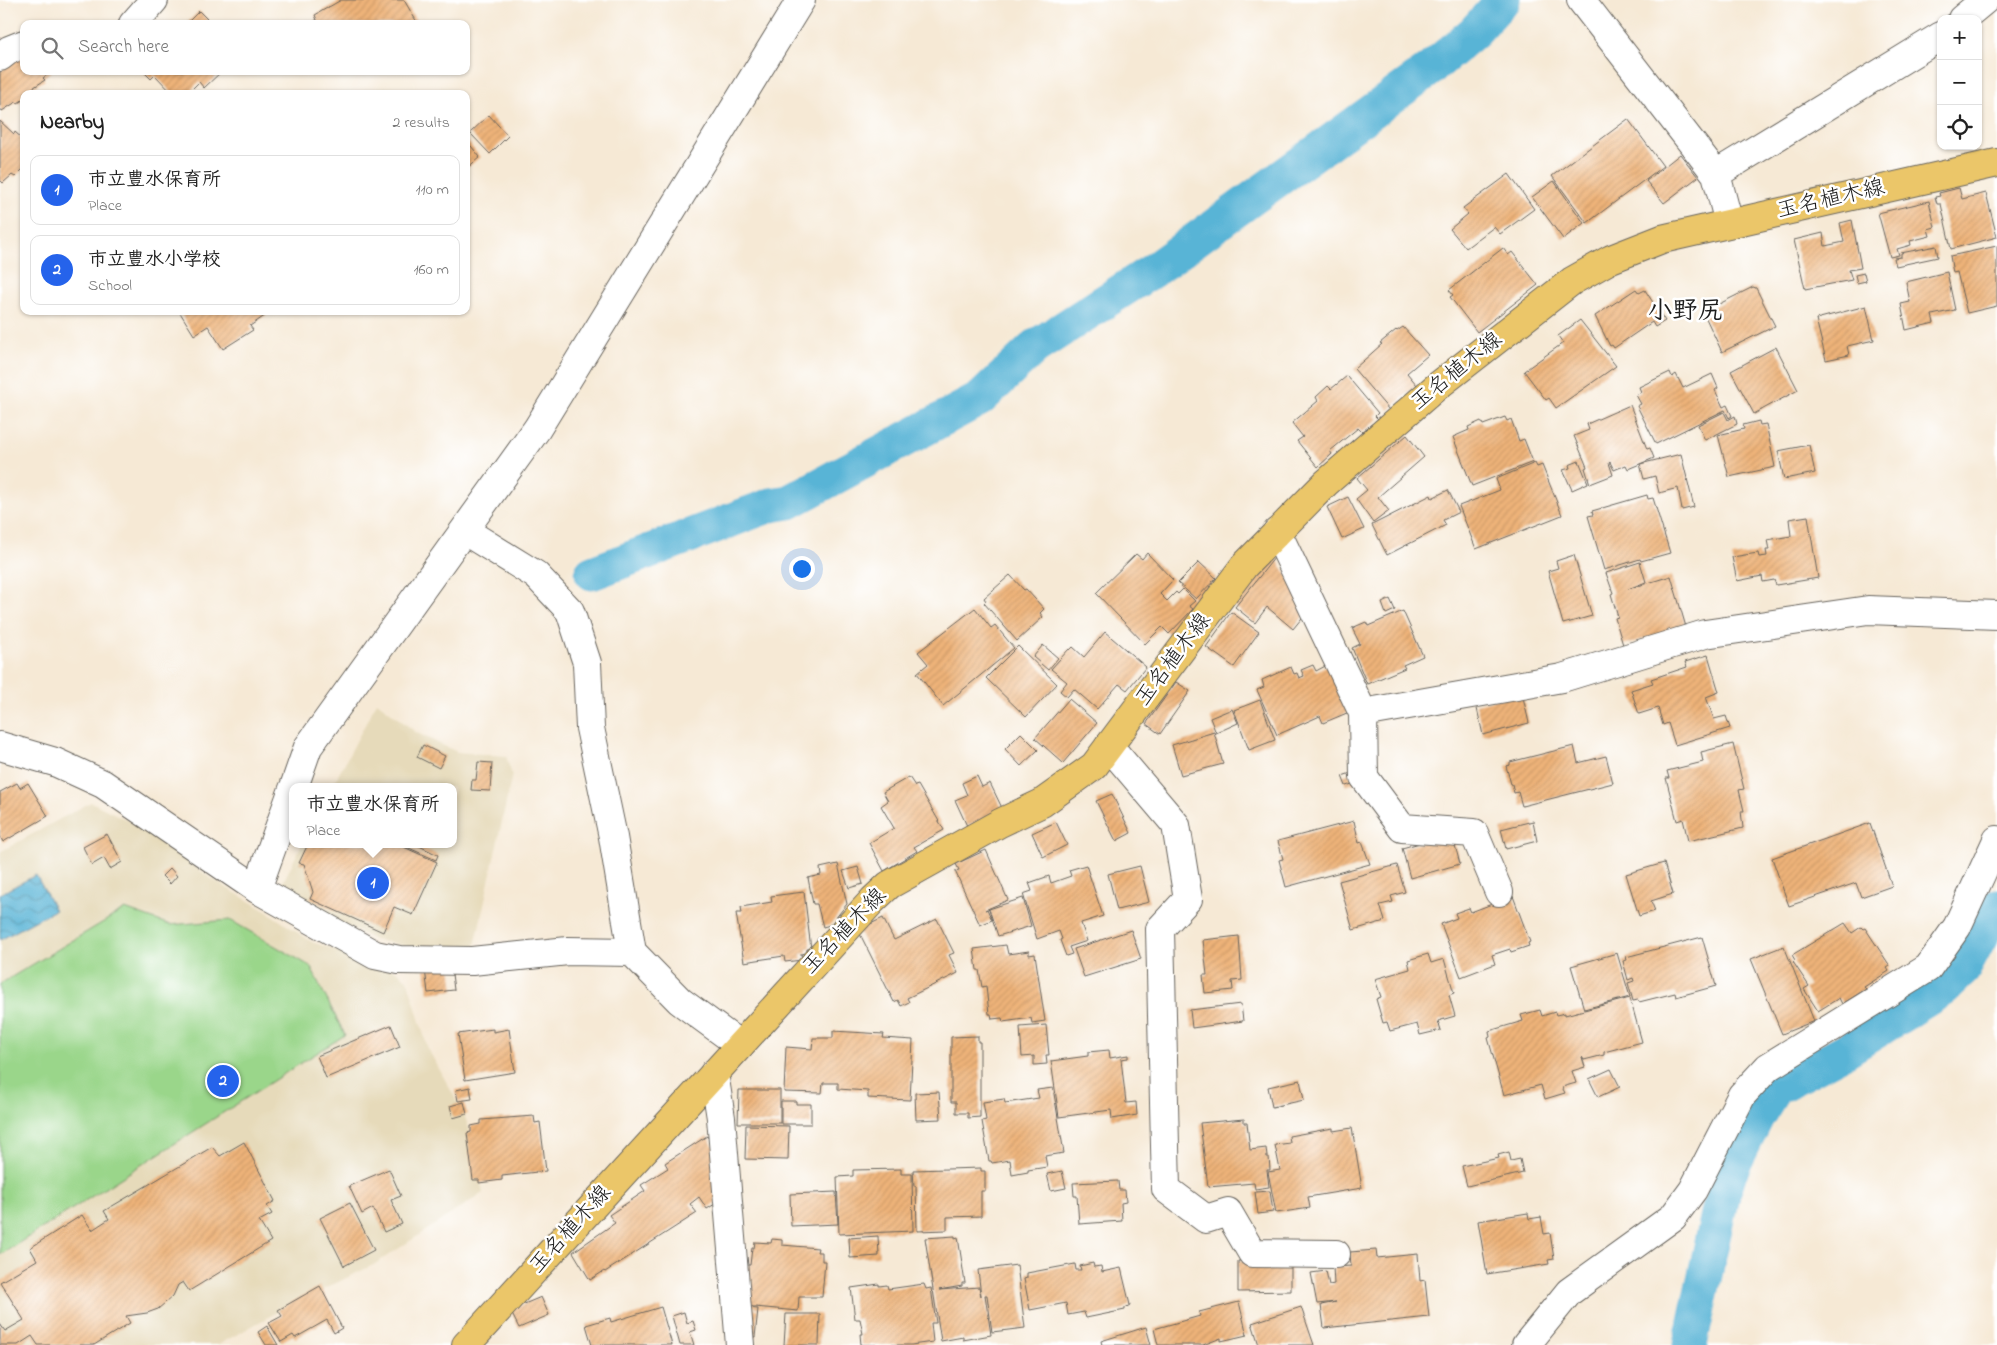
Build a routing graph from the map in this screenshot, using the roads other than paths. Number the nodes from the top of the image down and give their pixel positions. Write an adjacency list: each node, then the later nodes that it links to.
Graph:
1 (154, 0): 6 (street)
2 (801, 0): 13 (street)
3 (1581, 0): 11 (street)
4 (1985, 0): 5 (street)
5 (1967, 15)
6 (136, 20)
7 (1937, 38): 11 (street)
8 (20, 46): 9 (street)
9 (0, 57)
10 (1997, 163): 12 (main road, 玉名植木線)
11 (1716, 174): 12 (street)
12 (1729, 223): 14 (main road, 玉名植木線)
13 (465, 531): 19 (street); 24 (street)
14 (1277, 532): 16 (street); 18 (main road, 玉名植木線)
15 (1997, 615): 16 (street)
16 (1363, 713): 23 (street)
17 (0, 746): 22 (street)
18 (1109, 746): 25 (main road, 玉名植木線); 27 (street)
19 (295, 783)
20 (289, 799): 22 (street)
21 (1997, 840): 30 (street)
22 (257, 889): 24 (street)
23 (1499, 892)
24 (632, 952): 25 (street)
25 (740, 1045): 26 (main road, 玉名植木線)
26 (714, 1073): 28 (main road, 玉名植木線); 29 (street)
27 (1336, 1254)
28 (466, 1345)
29 (740, 1345)
30 (1526, 1345)

